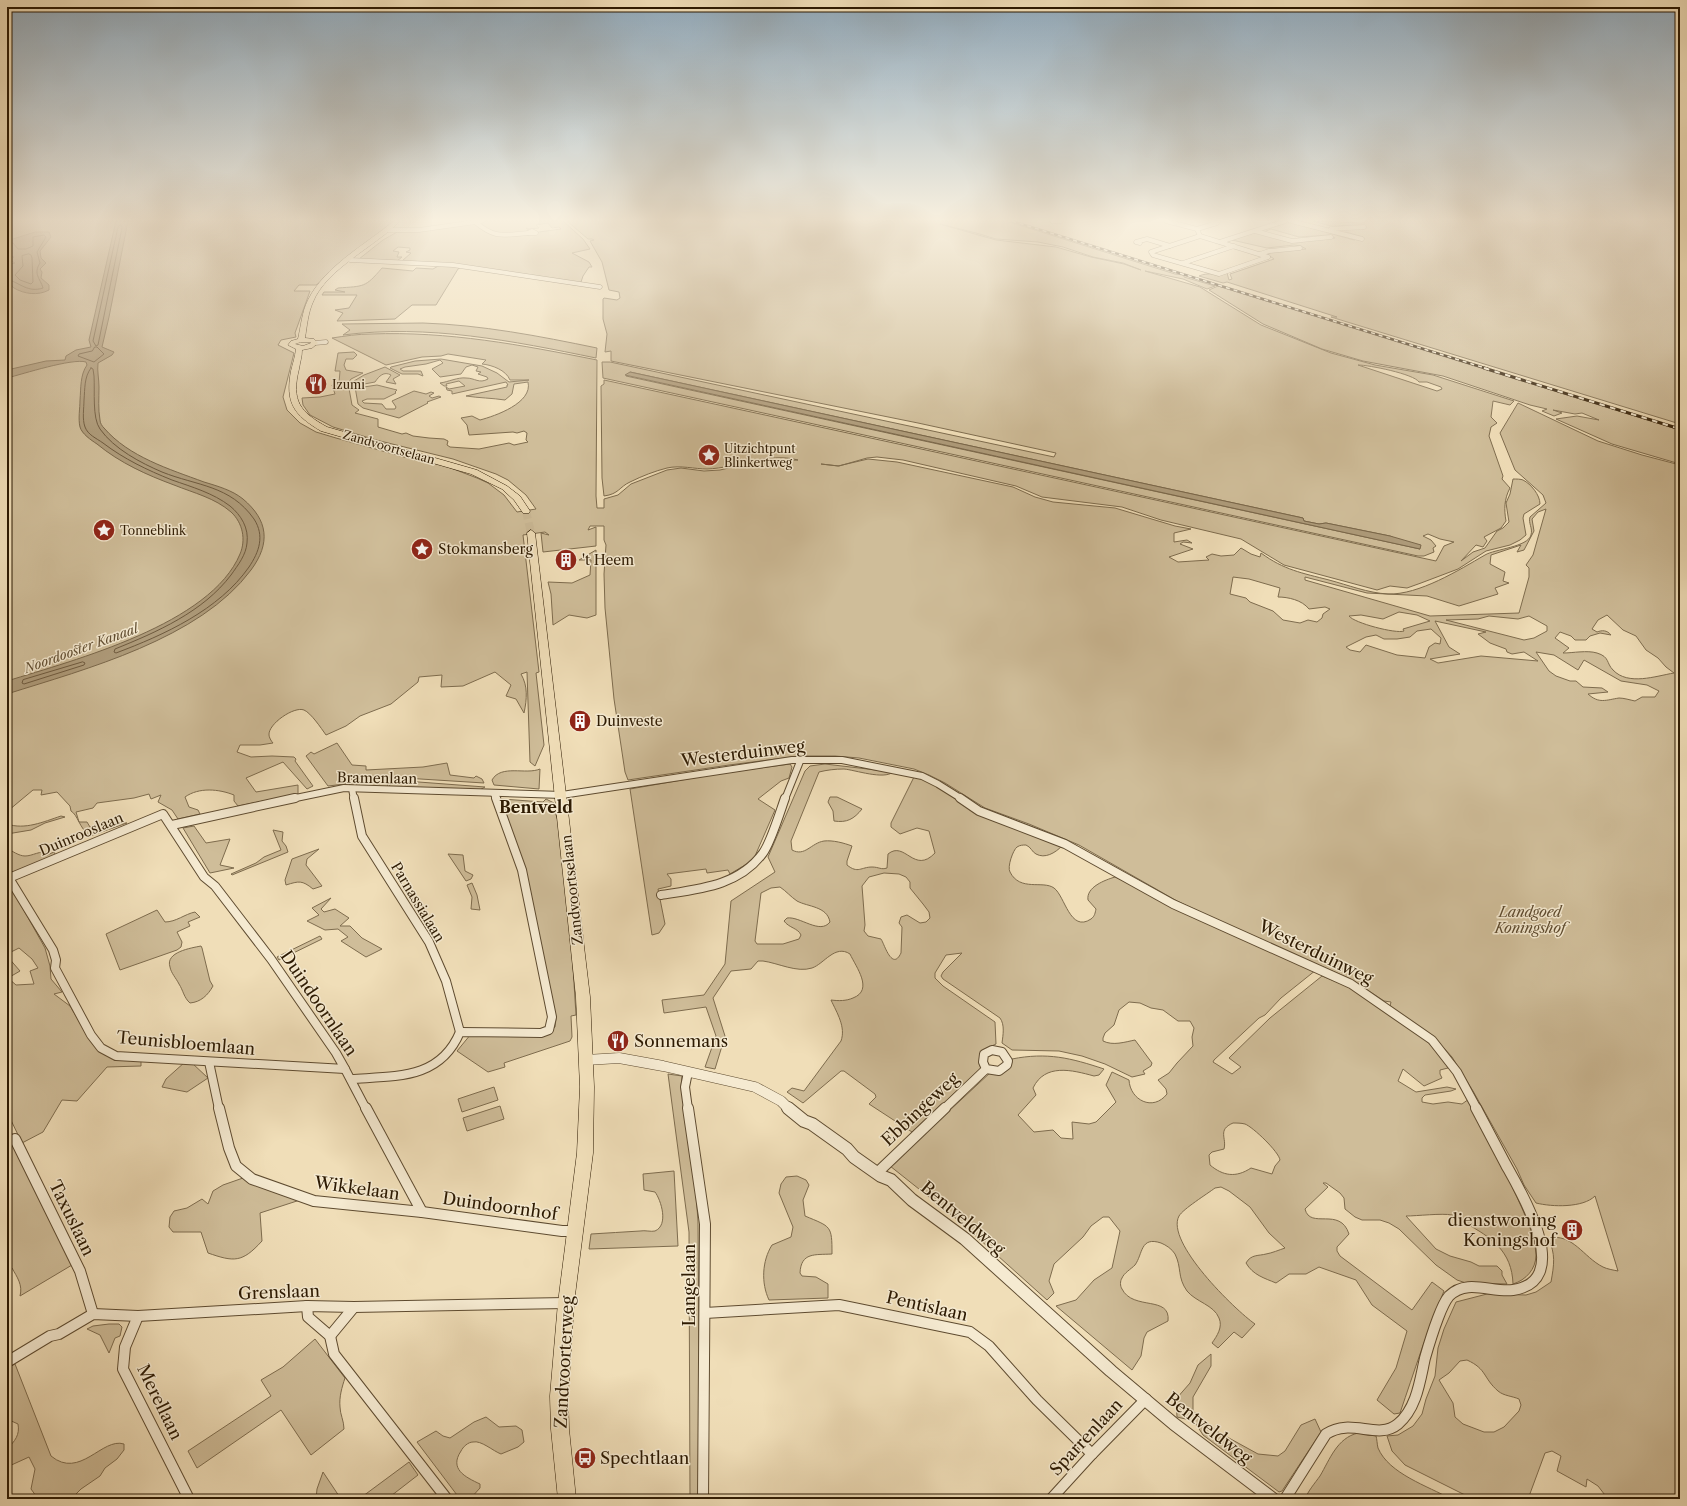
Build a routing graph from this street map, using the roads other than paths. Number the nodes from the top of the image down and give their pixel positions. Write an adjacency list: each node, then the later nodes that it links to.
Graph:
1 (316, 291): 2 (main road)
2 (304, 340): 4 (main road); 5 (main road)
3 (326, 342): 4 (street)
4 (315, 343): 5 (main road)
5 (302, 348): 6 (main road, Zandvoortselaan)
6 (526, 511)
7 (531, 533): 11 (main road, Zandvoortselaan)
8 (801, 759): 11 (street, Westerduinweg); 14 (street); 43 (street, Westerduinweg)
9 (352, 789): 10 (street, Bramenlaan); 12 (street, Bramenlaan); 15 (street, Parnassialaan)
10 (494, 794): 11 (street, Bramenlaan); 15 (street)
11 (562, 795): 16 (main road, Zandvoortselaan)
12 (172, 825): 13 (street, Duinrooslaan); 18 (street, Duindoornlaan)
13 (9, 878): 17 (street, Teunisbloemlaan)
14 (661, 895)
15 (460, 1032): 21 (street)
16 (586, 1060): 20 (street, Bentveldweg); 25 (main road, Zandvoortselaan)
17 (209, 1062): 18 (street, Teunisbloemlaan); 24 (street, Wikkelaan)
18 (345, 1069): 21 (street, Duindoornlaan)
19 (986, 1069): 23 (street, Ebbingeweg)
20 (688, 1072): 23 (street, Bentveldweg); 30 (street, Langelaan)
21 (350, 1079): 24 (street, Duindoornlaan)
22 (15, 1139): 31 (street, Taxuslaan)
23 (877, 1173): 35 (street, Bentveldweg)
24 (422, 1212): 25 (street, Duindoornhof)
25 (575, 1231): 26 (main road, Zandvoortselaan)
26 (572, 1248): 27 (main road, Zandvoorterweg)
27 (566, 1303): 29 (street, Grenslaan); 39 (main road, Zandvoorterweg)
28 (307, 1306): 29 (street, Grenslaan); 32 (street, Grenslaan); 33 (street)
29 (354, 1307): 33 (street)
30 (705, 1313): 36 (street, Pentislaan); 40 (street, Langelaan)
31 (93, 1314): 32 (street, Grenslaan); 34 (street)
32 (138, 1316): 37 (street, Merellaan)
33 (330, 1336): 38 (street)
34 (7, 1362)
35 (1146, 1399): 36 (street, Sparrenlaan); 42 (street, Bentveldweg)
36 (1092, 1454): 41 (street, Sparrenlaan)
37 (189, 1499)
38 (447, 1499)
39 (567, 1499)
40 (703, 1499)
41 (1051, 1499)
42 (1273, 1499)
43 (1285, 1499)

